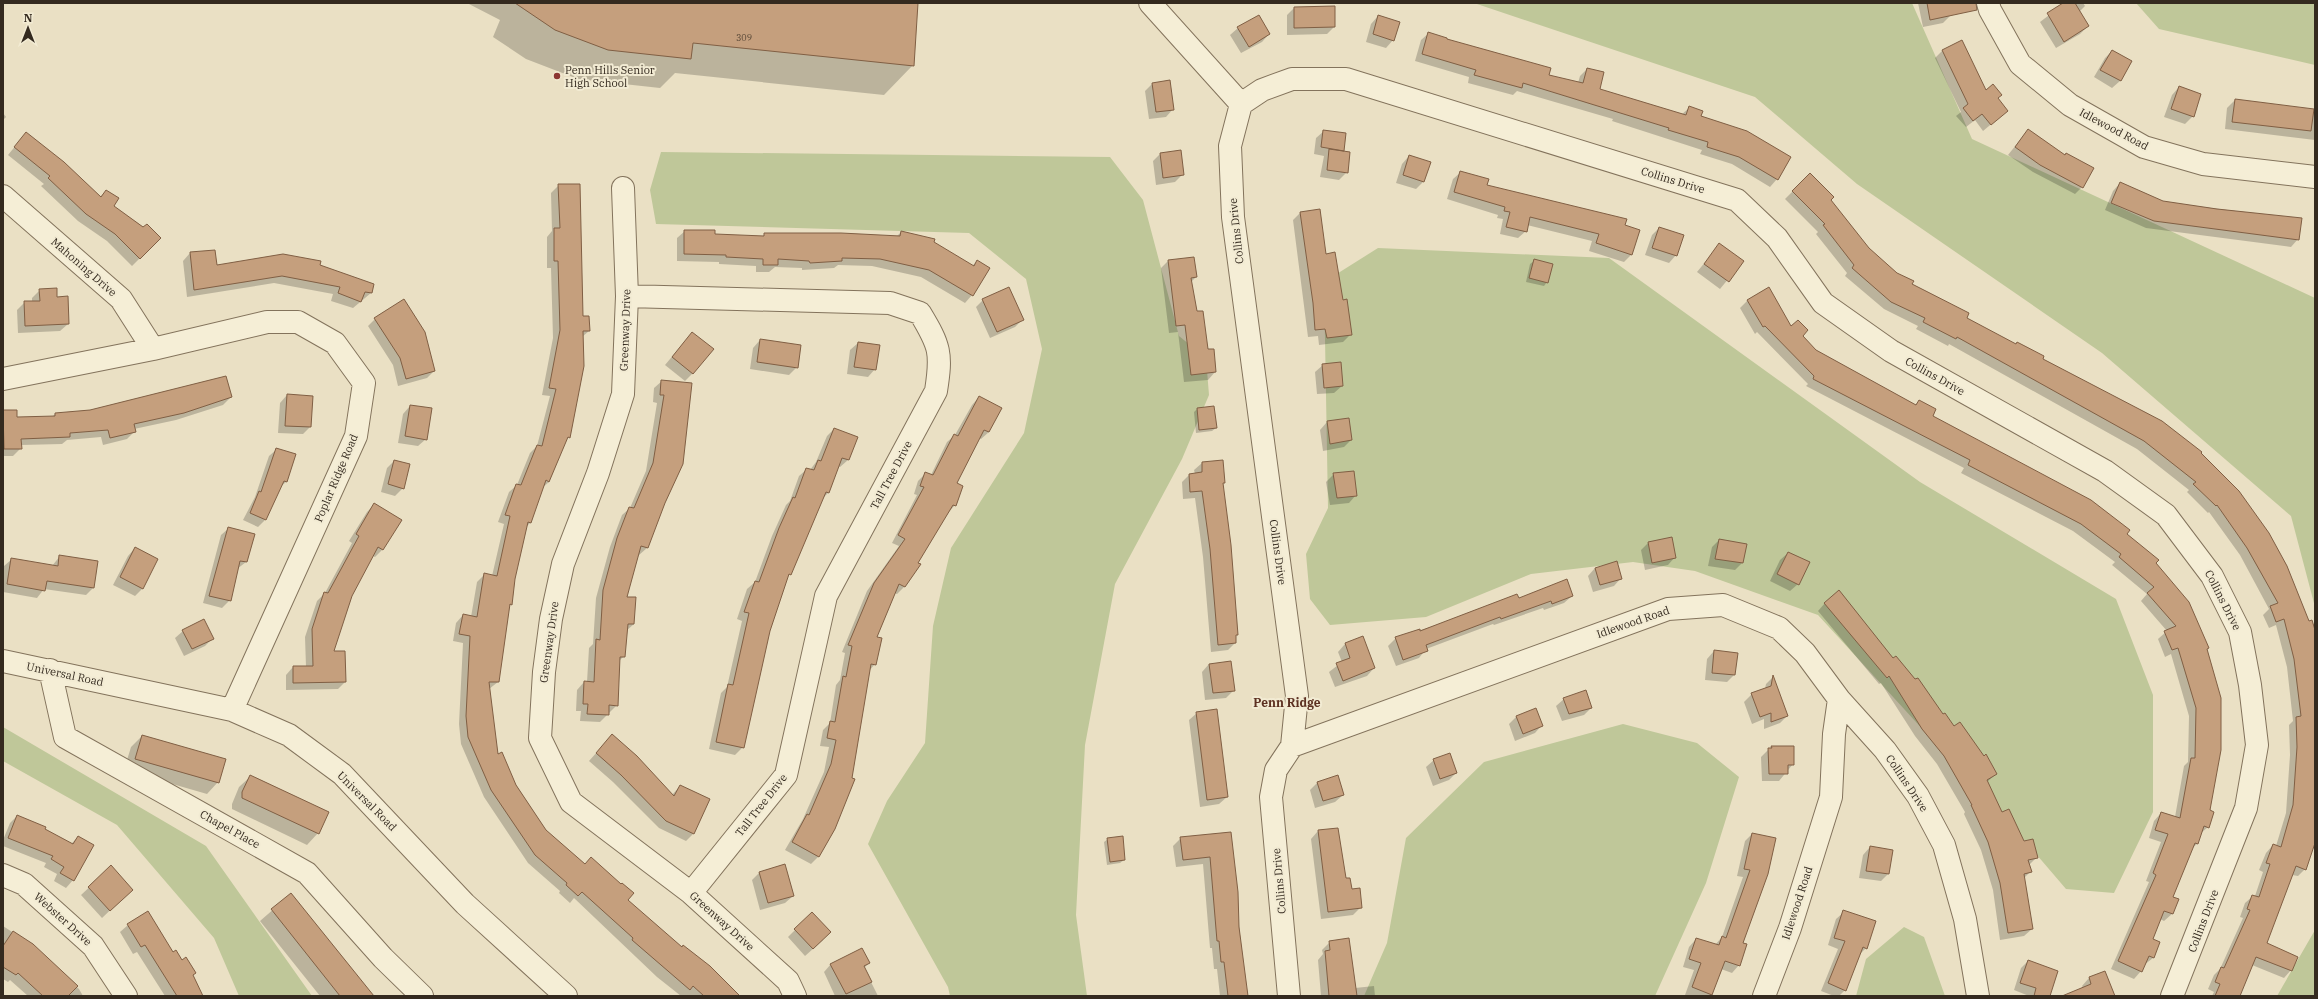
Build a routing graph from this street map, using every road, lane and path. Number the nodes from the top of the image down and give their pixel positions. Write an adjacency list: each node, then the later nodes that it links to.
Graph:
1 (1150, 3): 3 (street)
2 (1988, 3): 4 (street, Idlewood Road)
3 (1241, 104): 14 (street, Collins Drive); 24 (street, Collins Drive)
4 (2315, 177)
5 (623, 188): 7 (street, Greenway Drive)
6 (3, 196): 8 (street, Mahoning Drive)
7 (627, 296): 16 (street, Greenway Drive); 16 (street, Tall Tree Drive)
8 (153, 349): 9 (street, Poplar Ridge Road); 13 (street, Poplar Ridge Road)
9 (3, 379)
10 (3, 661): 11 (street, Universal Road)
11 (50, 670): 13 (street, Universal Road); 18 (street, Chapel Place)
12 (1839, 699): 14 (street, Idlewood Road); 22 (street, Idlewood Road); 23 (street, Collins Drive)
13 (232, 710): 19 (street, Universal Road)
14 (1292, 746): 21 (street, Collins Drive)
15 (3, 875): 17 (street, Webster Drive)
16 (691, 893): 20 (street, Greenway Drive)
17 (126, 996)
18 (422, 996)
19 (566, 996)
20 (795, 996)
21 (1289, 996)
22 (1764, 996)
23 (1978, 996)
24 (2172, 996)

